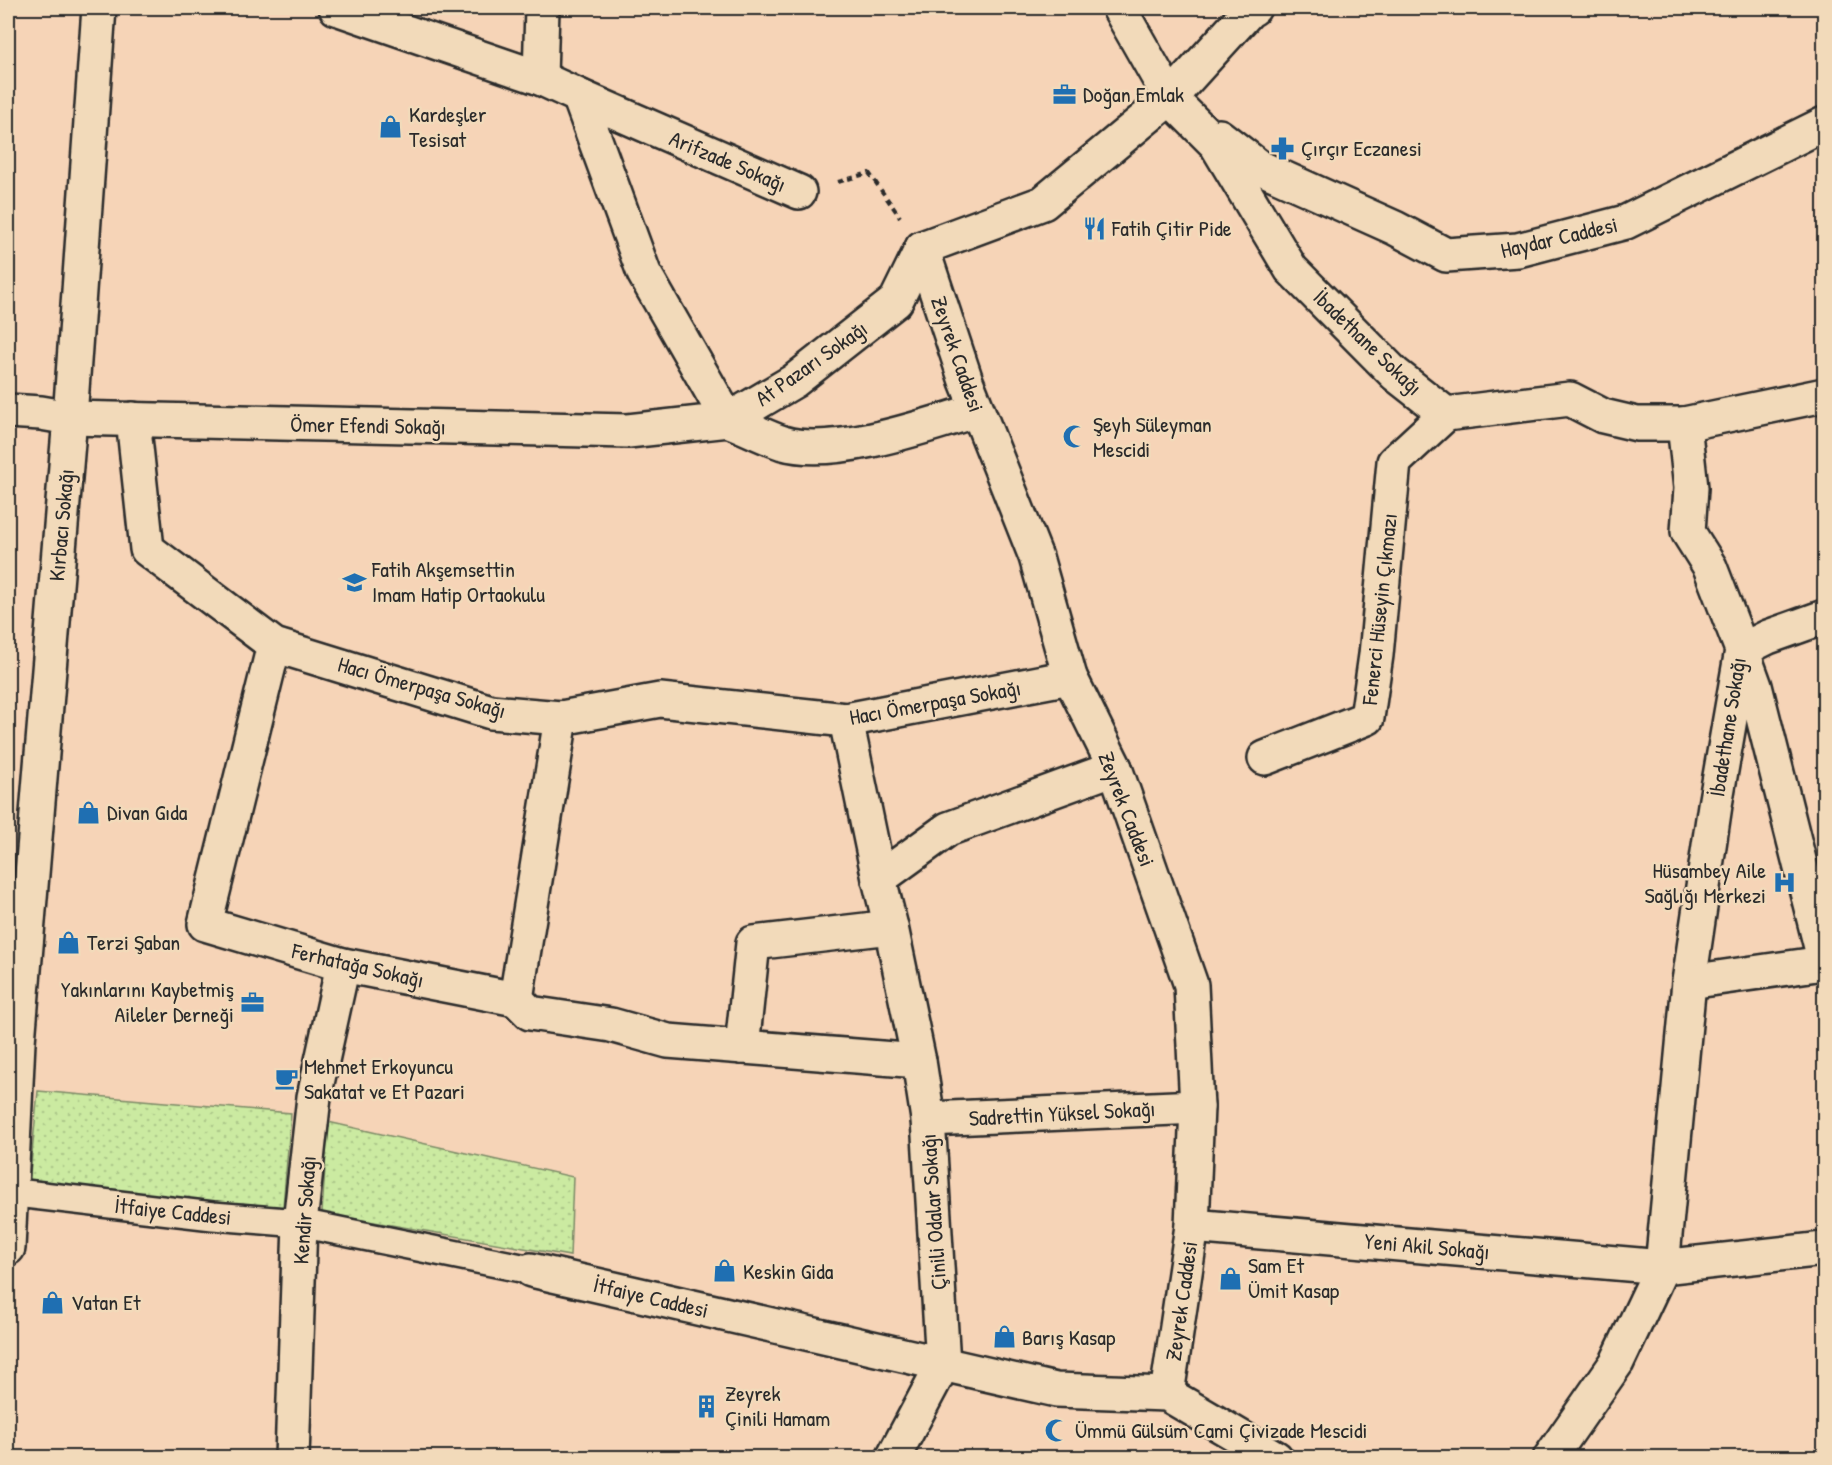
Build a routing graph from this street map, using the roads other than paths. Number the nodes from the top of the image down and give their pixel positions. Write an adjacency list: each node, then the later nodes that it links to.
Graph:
1 (99, 8): 16 (street, Kırbacı Sokağı)
2 (336, 8): 6 (street, Arifzade Sokağı)
3 (543, 8): 6 (street)
4 (1119, 8): 8 (street)
5 (1254, 8): 8 (street)
6 (540, 78): 7 (street, Arifzade Sokağı)
7 (579, 96): 10 (street, Arifzade Sokağı); 18 (street)
8 (1170, 98): 9 (street, Haydar Caddesi); 11 (street); 15 (street, İbadethane Sokağı)
9 (1824, 124)
10 (800, 192)
11 (922, 248): 13 (street, Zeyrek Caddesi); 18 (street, At Pazarı Sokağı)
12 (1824, 395): 19 (street)
13 (977, 410): 18 (street); 23 (street, Zeyrek Caddesi)
14 (8, 411): 16 (street, Ömer Efendi Sokağı)
15 (1446, 414): 19 (street); 26 (street, Fenerci Hüseyin Çıkmazı)
16 (70, 418): 17 (street, Ömer Efendi Sokağı); 38 (street, Kırbacı Sokağı)
17 (133, 419): 18 (street, Ömer Efendi Sokağı); 21 (street, Hacı Ömerpaşa Sokağı)
18 (728, 420)
19 (1684, 424): 22 (street, İbadethane Sokağı)
20 (1824, 617): 22 (street)
21 (274, 645): 24 (street, Hacı Ömerpaşa Sokağı); 31 (street, Ferhatağa Sokağı)
22 (1742, 650): 30 (street); 32 (street, İbadethane Sokağı)
23 (1070, 677): 25 (street, Hacı Ömerpaşa Sokağı); 27 (street, Zeyrek Caddesi)
24 (561, 718): 25 (street, Hacı Ömerpaşa Sokağı); 33 (street)
25 (846, 720): 28 (street)
26 (1265, 758)
27 (1114, 768): 28 (street); 36 (street, Zeyrek Caddesi)
28 (879, 879): 29 (street)
29 (891, 927): 34 (street); 35 (street, Çinili Odalar Sokağı)
30 (1824, 961): 32 (street)
31 (343, 965): 33 (street, Ferhatağa Sokağı); 39 (street, Kendir Sokağı)
32 (1689, 982): 43 (street, İbadethane Sokağı)
33 (516, 999): 34 (street)
34 (742, 1047): 35 (street)
35 (919, 1061): 37 (street, Çinili Odalar Sokağı)
36 (1197, 1107): 37 (street, Sadrettin Yüksel Sokağı); 40 (street, Zeyrek Caddesi)
37 (928, 1119): 45 (street, Çinili Odalar Sokağı)
38 (9, 1193): 39 (street, İtfaiye Caddesi); 41 (street, Kırbacı Sokağı)
39 (300, 1223): 44 (street, İtfaiye Caddesi); 47 (street, Kendir Sokağı)
40 (1192, 1226): 43 (street, Yeni Akil Sokağı); 46 (street, Zeyrek Caddesi)
41 (8, 1248)
42 (1824, 1249): 43 (street, Yeni Akil Sokağı)
43 (1662, 1267): 50 (street, İbadethane Sokağı)
44 (531, 1269): 45 (street, İtfaiye Caddesi)
45 (943, 1364): 46 (street, İtfaiye Caddesi); 48 (street)
46 (1167, 1394): 49 (street, İtfaiye Caddesi)
47 (292, 1458)
48 (893, 1458)
49 (1276, 1458)
50 (1550, 1458)

